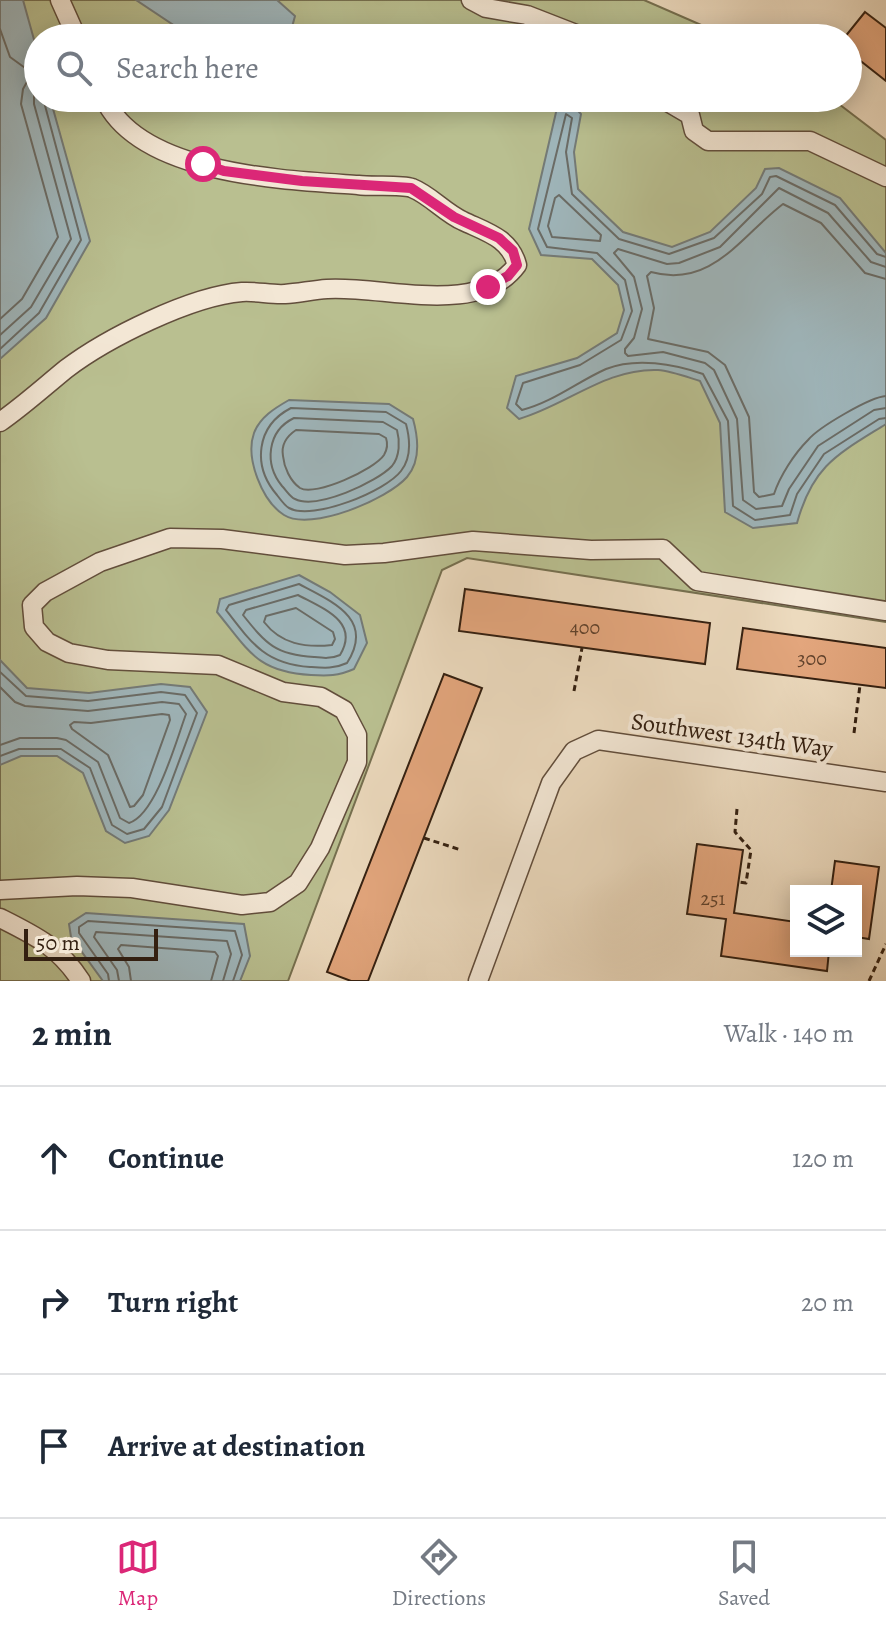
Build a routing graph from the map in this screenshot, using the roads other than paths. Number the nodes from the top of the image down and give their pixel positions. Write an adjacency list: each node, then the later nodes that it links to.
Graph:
1 (60, 0): 3 (street)
2 (471, 0): 4 (street)
3 (71, 24)
4 (550, 24)
5 (112, 112): 8 (street)
6 (685, 112): 7 (street)
7 (886, 177)
8 (0, 422)
9 (886, 611): 11 (street)
10 (886, 782): 14 (street, Southwest 134th Way)
11 (0, 890)
12 (0, 918): 13 (street)
13 (81, 981)
14 (478, 981)

